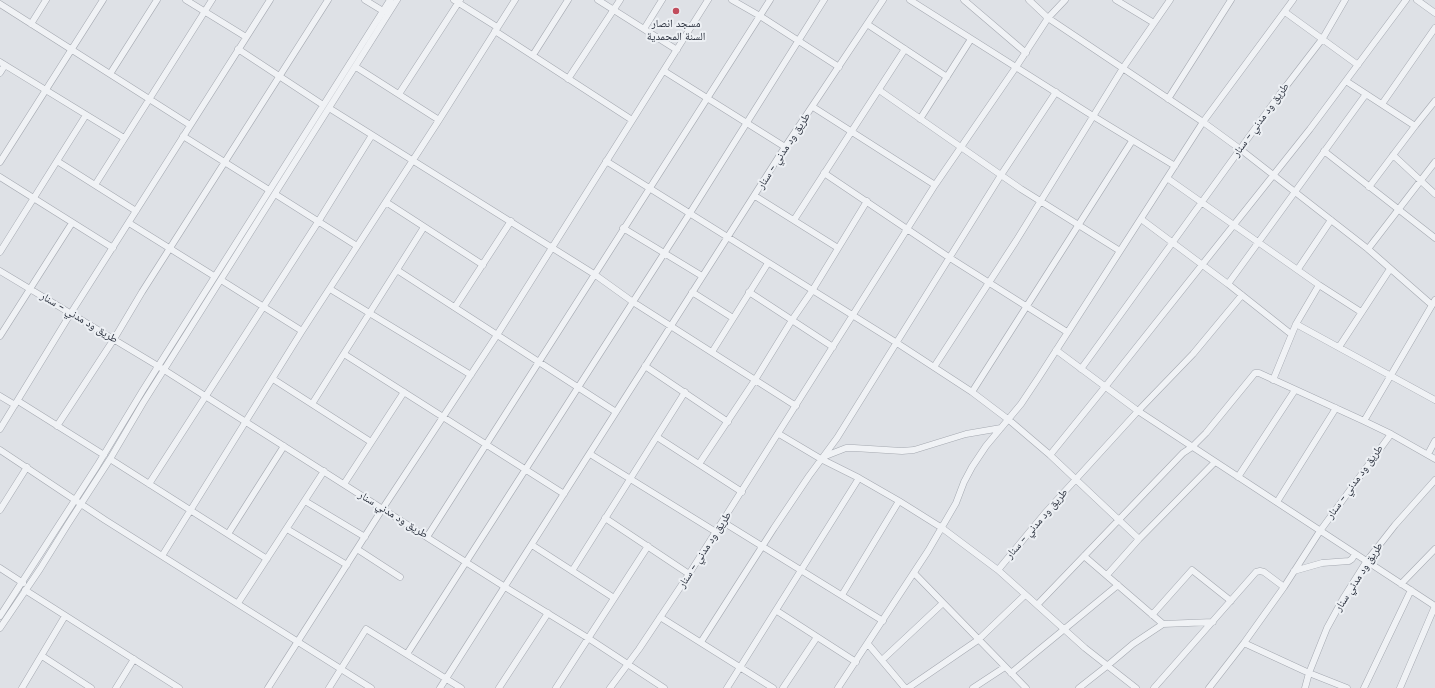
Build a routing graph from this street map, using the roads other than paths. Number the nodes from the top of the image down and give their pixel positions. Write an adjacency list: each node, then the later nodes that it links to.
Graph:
1 (46, 0): 42 (street)
2 (102, 0): 51 (street)
3 (157, 0): 65 (street)
4 (186, 0): 36 (street)
5 (212, 0): 36 (street)
6 (270, 0): 47 (street)
7 (328, 0): 66 (street)
8 (365, 0): 35 (street)
9 (390, 0): 35 (street)
10 (397, 0): 59 (street)
11 (515, 0): 45 (street)
12 (568, 0): 56 (street)
13 (598, 0): 34 (street)
14 (620, 0): 34 (street)
15 (662, 0): 46 (street)
16 (708, 0): 54 (street)
17 (732, 0): 39 (street)
18 (770, 0): 39 (street)
19 (824, 0): 50 (street)
20 (883, 0): 43 (street, طريق ود مدني - سنار)
21 (910, 0): 49 (street)
22 (964, 0): 55 (street)
23 (1029, 0): 40 (street)
24 (1065, 0): 40 (street, طريق ود مدني - سنار)
25 (1116, 0): 41 (street)
26 (1170, 0): 41 (street)
27 (1231, 0): 77 (street)
28 (1293, 0): 37 (street)
29 (1345, 0): 48 (street, طريق ود مدني - سنار)
30 (1406, 0): 58 (street)
31 (1416, 0): 38 (street)
32 (457, 1): 45 (street); 73 (street)
33 (0, 4): 42 (street)
34 (614, 10): 46 (street); 68 (street)
35 (383, 11): 80 (street)
36 (205, 12): 47 (street); 76 (street)
37 (1284, 12): 48 (street); 88 (street)
38 (1435, 13)
39 (760, 16): 50 (street); 75 (street)
40 (1048, 18): 55 (street, طريق ود مدني - سنار); 62 (street)
41 (1154, 22): 62 (street)
42 (31, 24): 51 (street)
43 (867, 24): 53 (street); 60 (street, طريق ود مدني - سنار)
44 (1435, 28): 79 (street)
45 (496, 29): 56 (street); 85 (street)
46 (644, 29): 54 (street)
47 (246, 37): 52 (street)
48 (1323, 38): 58 (street); 98 (street, طريق ود مدني - سنار)
49 (971, 39): 61 (street); 67 (street)
50 (798, 41): 60 (street); 87 (street)
51 (71, 49): 65 (street); 70 (street)
52 (238, 49): 66 (street); 89 (street)
53 (905, 49): 67 (street); 71 (street)
54 (677, 50): 63 (street)
55 (1026, 53): 61 (street, طريق ود مدني - سنار)
56 (533, 55): 68 (street)
57 (2, 64): 64 (street); 70 (street)
58 (1358, 65): 69 (street)
59 (356, 66): 73 (street); 80 (street)
60 (839, 67): 81 (street, طريق ود مدني - سنار)
61 (1016, 67): 72 (street); 97 (street, طريق ود مدني - سنار)
62 (1123, 68): 77 (street); 83 (street)
63 (664, 71): 75 (street); 86 (street)
64 (0, 73)
65 (110, 74): 76 (street)
66 (279, 76): 80 (street); 106 (street)
67 (947, 77): 84 (street)
68 (568, 79): 86 (street)
69 (1346, 81): 74 (street); 110 (street)
70 (45, 89): 82 (street); 104 (street)
71 (879, 90): 84 (street); 91 (street)
72 (1056, 92): 83 (street); 109 (street)
73 (399, 94): 85 (street)
74 (1366, 94): 79 (street); 99 (street)
75 (707, 97): 87 (street); 117 (street)
76 (150, 99): 89 (street); 94 (street)
77 (1168, 99): 88 (street)
78 (1435, 101): 90 (street)
79 (1382, 104): 90 (street)
80 (326, 106): 92 (street); 118 (street); 120 (street)
81 (813, 107): 91 (street, طريق ود مدني - سنار); 96 (street, طريق ود مدني - سنار)
82 (86, 115): 94 (street); 101 (street)
83 (1093, 116): 95 (street); 125 (street)
84 (920, 119): 97 (street)
85 (439, 120): 102 (street)
86 (632, 120): 103 (street)
87 (746, 122): 96 (street); 130 (street)
88 (1203, 122): 98 (street); 107 (street)
89 (190, 125): 93 (street)
90 (1415, 126): 100 (street)
91 (851, 132): 108 (street); 115 (street, طريق ود مدني - سنار)
92 (372, 135): 102 (street); 136 (street)
93 (183, 136): 106 (street); 129 (street)
94 (124, 138): 114 (street)
95 (1132, 140): 107 (street); 138 (street)
96 (785, 147): 122 (street, طريق ود مدني - سنار)
97 (962, 147): 109 (street); 115 (street, طريق ود مدني - سنار)
98 (1240, 149): 110 (street); 127 (street, طريق ود مدني - سنار)
99 (1324, 151): 116 (street); 119 (street)
100 (1393, 155): 113 (street); 116 (street)
101 (56, 161): 114 (street); 123 (street)
102 (413, 161): 126 (street); 134 (street)
103 (606, 161): 117 (street); 150 (street)
104 (0, 162)
105 (1435, 162): 113 (street)
106 (225, 163): 118 (street); 149 (street)
107 (1175, 166): 112 (street)
108 (824, 173): 124 (street); 132 (street)
109 (1001, 175): 125 (street); 156 (street)
110 (1274, 175): 119 (street); 139 (street)
111 (0, 177): 123 (street)
112 (1167, 178): 127 (street); 131 (street)
113 (1421, 180): 121 (street); 128 (street)
114 (95, 185): 129 (street)
115 (935, 186): 142 (street, طريق ود مدني - سنار)
116 (1369, 187): 128 (street)
117 (649, 189): 130 (street); 141 (street)
118 (269, 190): 165 (street)
119 (1295, 192): 133 (street); 146 (street)
120 (275, 194): 136 (street); 167 (street)
121 (1435, 194)
122 (754, 196): 132 (street, طريق ود مدني - سنار); 143 (street, طريق ود مدني - سنار)
123 (33, 198): 135 (street); 154 (street)
124 (867, 201): 142 (street); 151 (street)
125 (1041, 201): 138 (street); 168 (street)
126 (386, 202): 140 (street); 147 (street)
127 (1201, 203): 139 (street); 145 (street, طريق ود مدني - سنار)
128 (1399, 209): 144 (street); 152 (street)
129 (136, 211): 137 (street)
130 (690, 213): 143 (street); 155 (street)
131 (1142, 219): 145 (street); 153 (street)
132 (794, 220): 151 (street, طريق ود مدني - سنار)
133 (1331, 220): 152 (street); 162 (street)
134 (511, 221): 150 (street); 159 (street)
135 (72, 222): 148 (street); 171 (street)
136 (318, 222): 147 (street); 179 (street)
137 (128, 223): 148 (street); 149 (street)
138 (1078, 224): 153 (street); 181 (street)
139 (1234, 226): 146 (street); 158 (street)
140 (424, 227): 159 (street); 161 (street)
141 (624, 228): 155 (street); 164 (street)
142 (909, 229): 156 (street); 185 (street, طريق ود مدني - سنار)
143 (728, 236): 157 (street, طريق ود مدني - سنار); 166 (street)
144 (1435, 238)
145 (1173, 242): 158 (street); 206 (street, طريق ود مدني - سنار)
146 (1258, 243): 162 (street); 169 (street)
147 (357, 246): 172 (street)
148 (113, 248): 183 (street)
149 (170, 248): 165 (street); 195 (street)
150 (552, 248): 164 (street); 194 (street)
151 (838, 248): 173 (street)
152 (1368, 249): 160 (street)
153 (1120, 251): 191 (street)
154 (0, 252)
155 (664, 253): 166 (street); 177 (street)
156 (950, 258): 168 (street); 196 (street)
157 (768, 263): 173 (street, طريق ود مدني - سنار); 175 (street)
158 (1202, 264): 169 (street); 213 (street)
159 (483, 265): 180 (street)
160 (1390, 269): 178 (street); 182 (street)
161 (396, 270): 180 (street); 184 (street)
162 (1298, 270): 170 (street)
163 (0, 271): 171 (street, طريق ود مدني - سنار)
164 (594, 274): 177 (street); 202 (street)
165 (214, 276): 205 (street)
166 (702, 276): 174 (street)
167 (221, 280): 179 (street); 205 (street)
168 (989, 283): 181 (street); 204 (street)
169 (1228, 284): 176 (street)
170 (1319, 285): 182 (street); 188 (street)
171 (30, 289): 183 (street, طريق ود مدني - سنار); 193 (street)
172 (330, 289): 184 (street); 190 (street)
173 (812, 291): 185 (street, طريق ود مدني - سنار); 187 (street)
174 (692, 292): 186 (street); 189 (street)
175 (750, 292): 186 (street); 187 (street)
176 (1242, 295): 192 (street); 225 (street, طريق ود مدني - سنار)
177 (633, 302): 189 (street); 212 (street)
178 (1434, 302): 207 (street)
179 (263, 307): 190 (street); 219 (street)
180 (455, 307): 194 (street)
181 (1026, 307): 191 (street); 217 (street)
182 (1361, 312): 198 (street)
183 (71, 313): 195 (street, طريق ود مدني - سنار); 221 (street)
184 (369, 313): 201 (street); 208 (street)
185 (852, 315): 196 (street, طريق ود مدني - سنار); 197 (street, طريق ود مدني - سنار)
186 (733, 318): 200 (street)
187 (792, 320): 197 (street); 210 (street)
188 (1296, 324): 192 (street); 198 (street)
189 (671, 326): 200 (street); 203 (street)
190 (302, 331): 209 (street)
191 (1067, 332): 199 (street)
192 (1291, 334): 211 (street)
193 (0, 335)
194 (497, 335): 202 (street); 208 (street)
195 (114, 339): 205 (street, طريق ود مدني - سنار); 232 (street)
196 (897, 343): 204 (street, طريق ود مدني - سنار); 248 (street)
197 (833, 347): 223 (street, طريق ود مدني - سنار)
198 (1339, 347): 207 (street)
199 (1056, 350): 206 (street, طريق ود مدني - سنار); 228 (street)
200 (712, 352): 210 (street)
201 (344, 354): 215 (street); 222 (street)
202 (538, 362): 212 (street); 240 (street)
203 (645, 366): 216 (street); 226 (street)
204 (934, 367): 217 (street, طريق ود مدني - سنار)
205 (161, 368): 219 (street, طريق ود مدني سنار); 246 (street); 249 (street)
206 (1081, 369): 213 (street, طريق ود مدني - سنار)
207 (1390, 374): 220 (street); 229 (street)
208 (471, 375): 227 (street)
209 (273, 380): 222 (street); 231 (street)
210 (755, 380): 223 (street); 230 (street)
211 (1272, 380): 214 (street, طريق ود مدني - سنار); 242 (street, طريق ود مدني - سنار)
212 (578, 387): 226 (street); 254 (street)
213 (1105, 387): 225 (street, طريق ود مدني - سنار); 247 (street)
214 (1295, 390): 224 (street, طريق ود مدني - سنار); 256 (street)
215 (404, 392): 227 (street); 239 (street)
216 (685, 392): 230 (street); 237 (street)
217 (972, 392): 228 (street, طريق ود مدني - سنار)
218 (0, 396): 221 (street)
219 (205, 397): 231 (street, طريق ود مدني سنار); 261 (street)
220 (1435, 400)
221 (16, 403): 232 (street); 234 (street)
222 (312, 404): 239 (street)
223 (796, 406): 235 (street, طريق ود مدني - سنار)
224 (1336, 408): 229 (street, طريق ود مدني - سنار); 268 (street)
225 (1138, 411): 242 (street, طريق ود مدني - سنار); 259 (street, طريق ود مدني - سنار)
226 (616, 412): 244 (street)
227 (444, 417): 240 (street); 269 (street)
228 (1009, 420): 233 (street); 247 (street, طريق ود مدني - سنار)
229 (1364, 420): 236 (street, طريق ود مدني - سنار)
230 (728, 422): 252 (street)
231 (246, 423): 241 (street, طريق ود مدني سنار); 271 (street)
232 (57, 426): 246 (street)
233 (1001, 428): 248 (street); 275 (street)
234 (0, 429)
235 (779, 434): 248 (street, طريق ود مدني - سنار); 263 (street, طريق ود مدني - سنار)
236 (1391, 434): 245 (street, طريق ود مدني - سنار); 277 (street, طريق ود مدني - سنار)
237 (657, 437): 252 (street); 258 (street)
238 (1435, 441): 245 (street)
239 (371, 442): 262 (street)
240 (486, 444): 254 (street); 281 (street)
241 (284, 446): 255 (street, طريق ود مدني سنار); 279 (street)
242 (1192, 447): 251 (street, طريق ود مدني - سنار); 273 (street, طريق ود مدني - سنار)
243 (0, 450): 253 (street)
244 (590, 454): 258 (street); 264 (street)
245 (1428, 454): 250 (street, طريق ود مدني - سنار)
246 (104, 455): 267 (street)
247 (1050, 455): 259 (street, طريق ود مدني - سنار)
248 (822, 458): 257 (street, طريق ود مدني - سنار); 285 (street)
249 (110, 459): 261 (street); 267 (street)
250 (1435, 459)
251 (1215, 462): 256 (street, طريق ود مدني - سنار); 282 (street)
252 (699, 464): 263 (street)
253 (27, 468): 267 (street); 270 (street)
254 (525, 469): 264 (street); 292 (street)
255 (324, 472): 262 (street, طريق ود مدني سنار); 265 (street)
256 (1238, 477): 268 (street, طريق ود مدني - سنار)
257 (859, 478): 266 (street, طريق ود مدني - سنار); 296 (street)
258 (630, 479): 272 (street); 278 (street)
259 (1076, 479): 273 (street, طريق ود مدني - سنار); 297 (street, طريق ود مدني - سنار)
260 (1435, 480): 293 (street, طريق ود مدني سنار)
261 (149, 484): 271 (street)
262 (344, 484): 269 (street, طريق ود مدني سنار)
263 (742, 492): 274 (street, طريق ود مدني - سنار)
264 (564, 494): 283 (street)
265 (305, 501): 276 (street); 280 (street)
266 (899, 501): 275 (street, طريق ود مدني - سنار); 311 (street)
267 (79, 502): 289 (street); 304 (street); 309 (street)
268 (1276, 502): 277 (street, طريق ود مدني - سنار)
269 (383, 508): 280 (street); 281 (street, طريق ود مدني سنار)
270 (0, 510)
271 (190, 510): 279 (street); 289 (street)
272 (605, 518): 284 (street); 298 (street)
273 (1119, 520): 282 (street, طريق ود مدني - سنار); 290 (street, طريق ود مدني - سنار)
274 (723, 522): 278 (street, طريق ود مدني - سنار); 285 (street)
275 (942, 528): 297 (street, طريق ود مدني - سنار); 300 (street)
276 (287, 529): 291 (street); 294 (street)
277 (1320, 531): 288 (street, طريق ود مدني - سنار); 299 (street, طريق ود مدني - سنار)
278 (716, 532): 301 (street, طريق ود مدني - سنار)
279 (228, 534): 291 (street)
280 (365, 537): 286 (street)
281 (427, 537): 292 (street, طريق ود مدني سنار)
282 (1139, 539): 302 (street)
283 (532, 545): 298 (street); 307 (street)
284 (648, 546): 301 (street); 313 (street)
285 (762, 546): 296 (street); 334 (street)
286 (358, 549): 294 (street); 303 (street)
287 (1435, 549): 305 (street)
288 (1354, 554): 293 (street, طريق ود مدني - سنار); 299 (street)
289 (162, 556): 315 (street)
290 (1084, 556): 302 (street); 317 (street, طريق ود مدني - سنار)
291 (267, 559): 315 (street)
292 (466, 562): 307 (street, طريق ود مدني سنار); 337 (street)
293 (1366, 562): 305 (street, طريق ود مدني - سنار); 348 (street, طريق ود مدني سنار)
294 (347, 565): 333 (street)
295 (0, 568): 304 (street)
296 (802, 570): 311 (street); 319 (street)
297 (998, 570): 312 (street, طريق ود مدني - سنار)
298 (572, 571): 313 (street)
299 (1294, 571): 308 (street, طريق ود مدني - سنار)
300 (914, 573): 316 (street); 325 (street)
301 (689, 574): 324 (street, طريق ود مدني - سنار)
302 (1107, 575): 306 (street)
303 (400, 577)
304 (23, 583): 322 (street)
305 (1401, 584): 310 (street, طريق ود مدني - سنار)
306 (1118, 585): 321 (street); 329 (street)
307 (505, 587): 320 (street, طريق ود مدني سنار); 349 (street)
308 (1284, 587): 314 (street); 335 (street, طريق ود مدني - سنار)
309 (25, 590): 323 (street); 328 (street)
310 (1411, 590): 318 (street, طريق ود مدني - سنار); 377 (street)
311 (842, 595): 325 (street)
312 (1025, 595): 317 (street, طريق ود مدني - سنار); 332 (street)
313 (614, 598): 331 (street)
314 (1231, 601): 321 (street); 326 (street)
315 (238, 603): 333 (street)
316 (943, 603): 332 (street); 340 (street)
317 (1037, 605): 329 (street, طريق ود مدني - سنار)
318 (1435, 606): 378 (street)
319 (777, 611): 330 (street); 345 (street)
320 (548, 613): 331 (street, طريق ود مدني سنار); 359 (street)
321 (1152, 615): 327 (street)
322 (0, 616)
323 (65, 616): 338 (street); 339 (street)
324 (660, 617): 334 (street); 342 (street, طريق ود مدني - سنار)
325 (883, 621): 336 (street)
326 (1213, 622): 327 (street); 373 (street)
327 (1163, 624): 343 (street)
328 (0, 628)
329 (1064, 630): 343 (street, طريق ود مدني - سنار); 347 (street)
330 (817, 637): 341 (street); 365 (street)
331 (588, 638): 342 (street, طريق ود مدني سنار); 360 (street)
332 (978, 640): 344 (street); 368 (street)
333 (297, 641): 346 (street); 354 (street)
334 (702, 642): 345 (street)
335 (1244, 643): 348 (street); 374 (street, طريق ود مدني - سنار)
336 (868, 644): 340 (street); 341 (street)
337 (407, 654): 346 (street); 349 (street)
338 (42, 656): 350 (street); 351 (street)
339 (134, 659): 352 (street); 353 (street)
340 (882, 660): 367 (street)
341 (856, 662): 366 (street)
342 (628, 664): 361 (street, طريق ود مدني - سنار); 362 (street, طريق ود مدني سنار)
343 (1107, 666): 371 (street); 372 (street, طريق ود مدني - سنار)
344 (1005, 667): 347 (street); 369 (street)
345 (740, 668): 363 (street); 364 (street)
346 (342, 669): 355 (street); 356 (street)
347 (1011, 673): 370 (street)
348 (1309, 673): 375 (street, طريق ود مدني سنار); 376 (street)
349 (446, 679): 357 (street); 358 (street)
350 (22, 688)
351 (91, 688)
352 (116, 688)
353 (179, 688)
354 (268, 688)
355 (329, 688)
356 (371, 688)
357 (440, 688)
358 (461, 688)
359 (500, 688)
360 (556, 688)
361 (610, 688)
362 (664, 688)
363 (727, 688)
364 (773, 688)
365 (783, 688)
366 (838, 688)
367 (905, 688)
368 (908, 688)
369 (973, 688)
370 (1026, 688)
371 (1078, 688)
372 (1136, 688)
373 (1154, 688)
374 (1209, 688)
375 (1305, 688)
376 (1347, 688)
377 (1364, 688)
378 (1400, 688)

